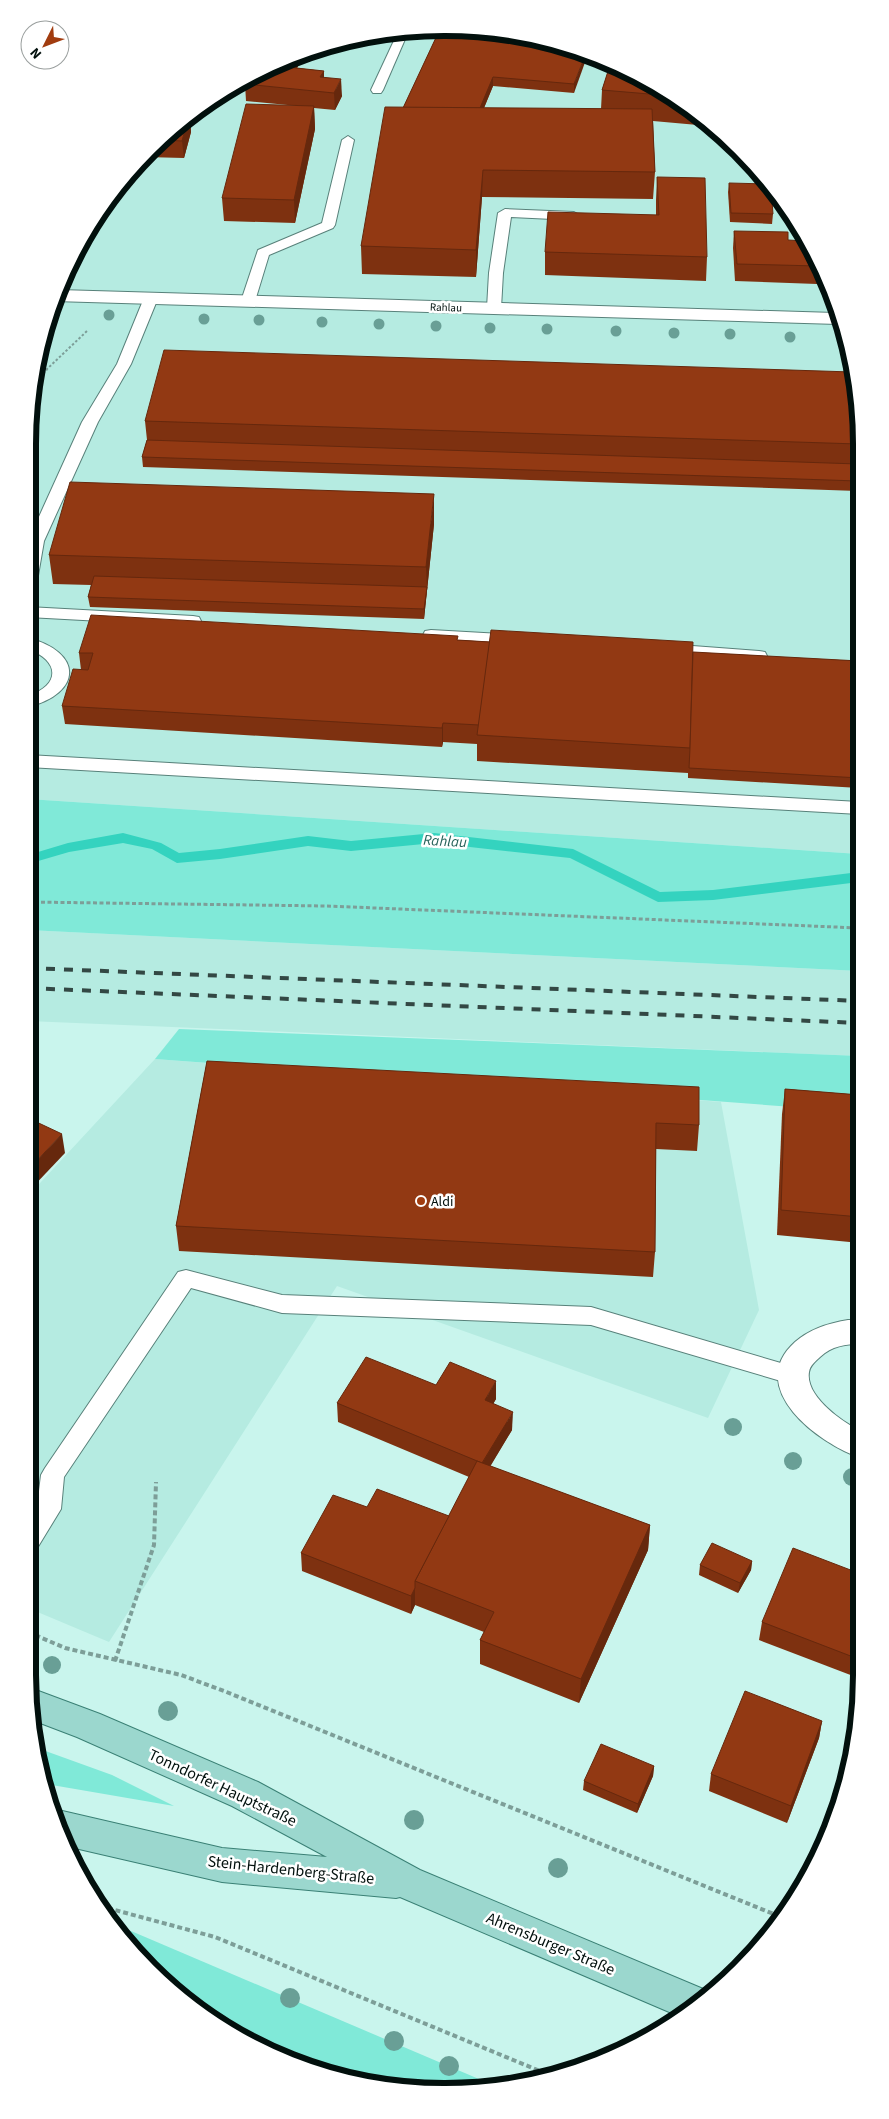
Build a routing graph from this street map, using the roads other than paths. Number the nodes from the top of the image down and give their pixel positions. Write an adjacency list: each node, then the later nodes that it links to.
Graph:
1 (400, 39): 2 (lane)
2 (377, 90)
3 (348, 140): 7 (lane)
4 (592, 217): 8 (lane)
5 (64, 296): 6 (street, Rahlau)
6 (151, 298): 7 (street, Rahlau); 10 (lane)
7 (248, 301): 8 (street, Rahlau)
8 (494, 308): 9 (street, Rahlau)
9 (832, 317)
10 (36, 541)
11 (36, 612): 12 (lane)
12 (207, 622)
13 (416, 634): 14 (lane)
14 (534, 641)
15 (36, 645): 18 (lane)
16 (652, 648): 17 (lane)
17 (780, 657)
18 (36, 699)
19 (36, 761): 20 (lane)
20 (853, 808)
21 (853, 1331): 22 (street)
22 (791, 1375): 23 (street); 24 (lane)
23 (853, 1442)
24 (36, 1530)
25 (38, 1707): 27 (main road, Tonndorfer Hauptstraße)
26 (66, 1829): 27 (main road, Stein-Hardenberg-Straße)
27 (407, 1882): 28 (main road, Ahrensburger Straße)
28 (689, 2001)

